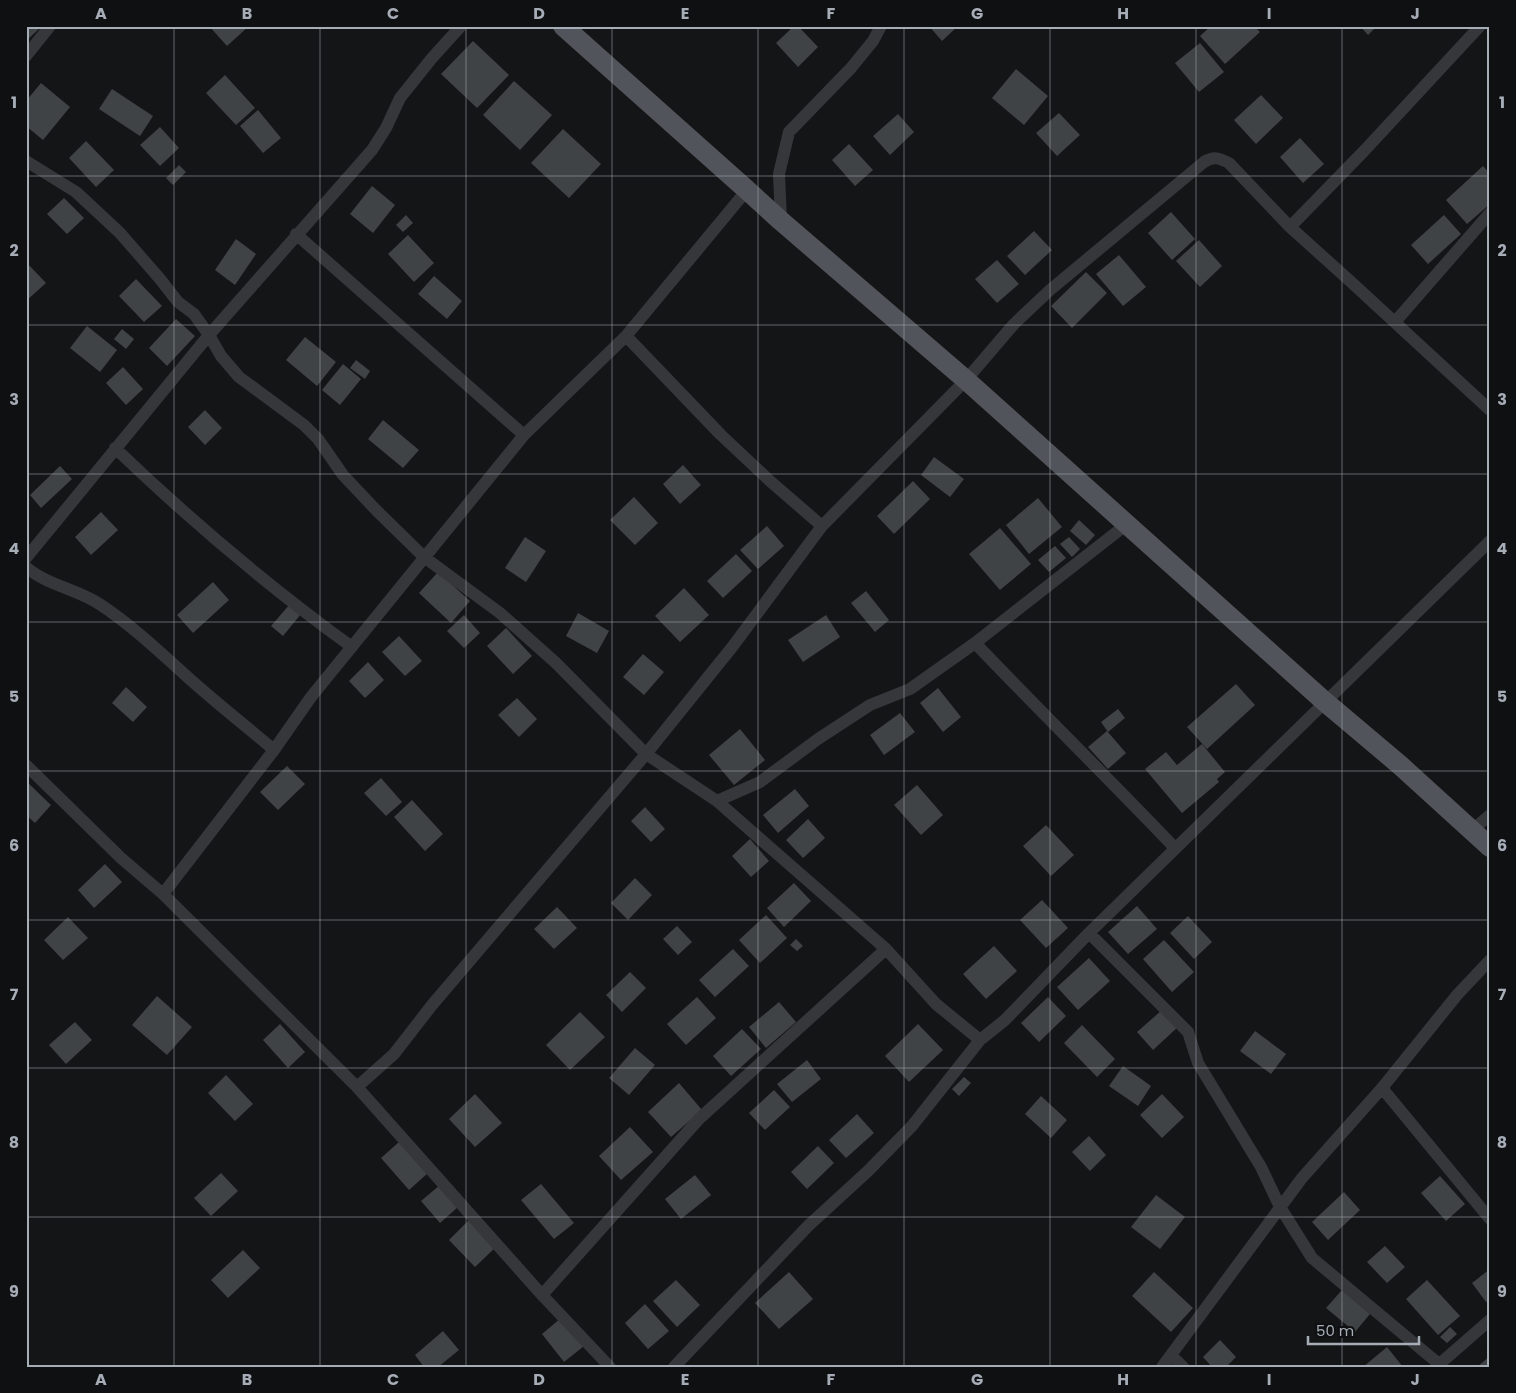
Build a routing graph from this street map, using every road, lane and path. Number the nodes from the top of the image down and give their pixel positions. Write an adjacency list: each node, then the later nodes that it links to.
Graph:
1 (50, 26): 6 (street)
2 (461, 26): 12 (street)
3 (563, 26): 8 (main road)
4 (881, 26): 10 (street)
5 (1480, 26): 11 (street)
6 (26, 56)
7 (26, 161): 14 (street)
8 (747, 190): 10 (main road); 15 (street)
9 (1490, 213): 13 (street)
10 (780, 222): 16 (main road)
11 (1290, 227): 13 (street); 16 (street)
12 (296, 234): 14 (street); 18 (street)
13 (1395, 322): 17 (street)
14 (209, 335): 19 (street); 23 (street)
15 (626, 336): 18 (street); 21 (street)
16 (966, 380): 20 (main road); 21 (street)
17 (1490, 410)
18 (524, 435): 23 (street)
19 (115, 448): 24 (street); 27 (street)
20 (1127, 524): 26 (street); 28 (main road)
21 (822, 526): 30 (street)
22 (1490, 541): 28 (street)
23 (424, 557): 27 (street); 30 (street)
24 (26, 558)
25 (26, 567): 29 (street)
26 (975, 643): 32 (street); 36 (street)
27 (352, 647): 29 (street)
28 (1324, 701): 34 (main road); 36 (street)
29 (274, 750): 37 (street)
30 (646, 754): 32 (street); 42 (street)
31 (26, 765): 37 (street)
32 (717, 801): 39 (street)
33 (1490, 815): 34 (street)
34 (1471, 831): 35 (main road)
35 (1490, 847)
36 (1175, 848): 38 (street)
37 (163, 894): 42 (street)
38 (1089, 933): 41 (street); 44 (street)
39 (886, 949): 41 (street); 46 (street)
40 (1490, 960): 43 (street)
41 (980, 1040): 51 (street)
42 (357, 1088): 46 (street)
43 (1382, 1088): 44 (street); 45 (street)
44 (1280, 1207): 48 (street); 49 (street)
45 (1490, 1219)
46 (542, 1295): 50 (street)
47 (1490, 1320): 49 (street)
48 (1171, 1355): 52 (street); 53 (street)
49 (1437, 1366)
50 (610, 1367)
51 (674, 1367)
52 (1162, 1367)
53 (1183, 1367)

